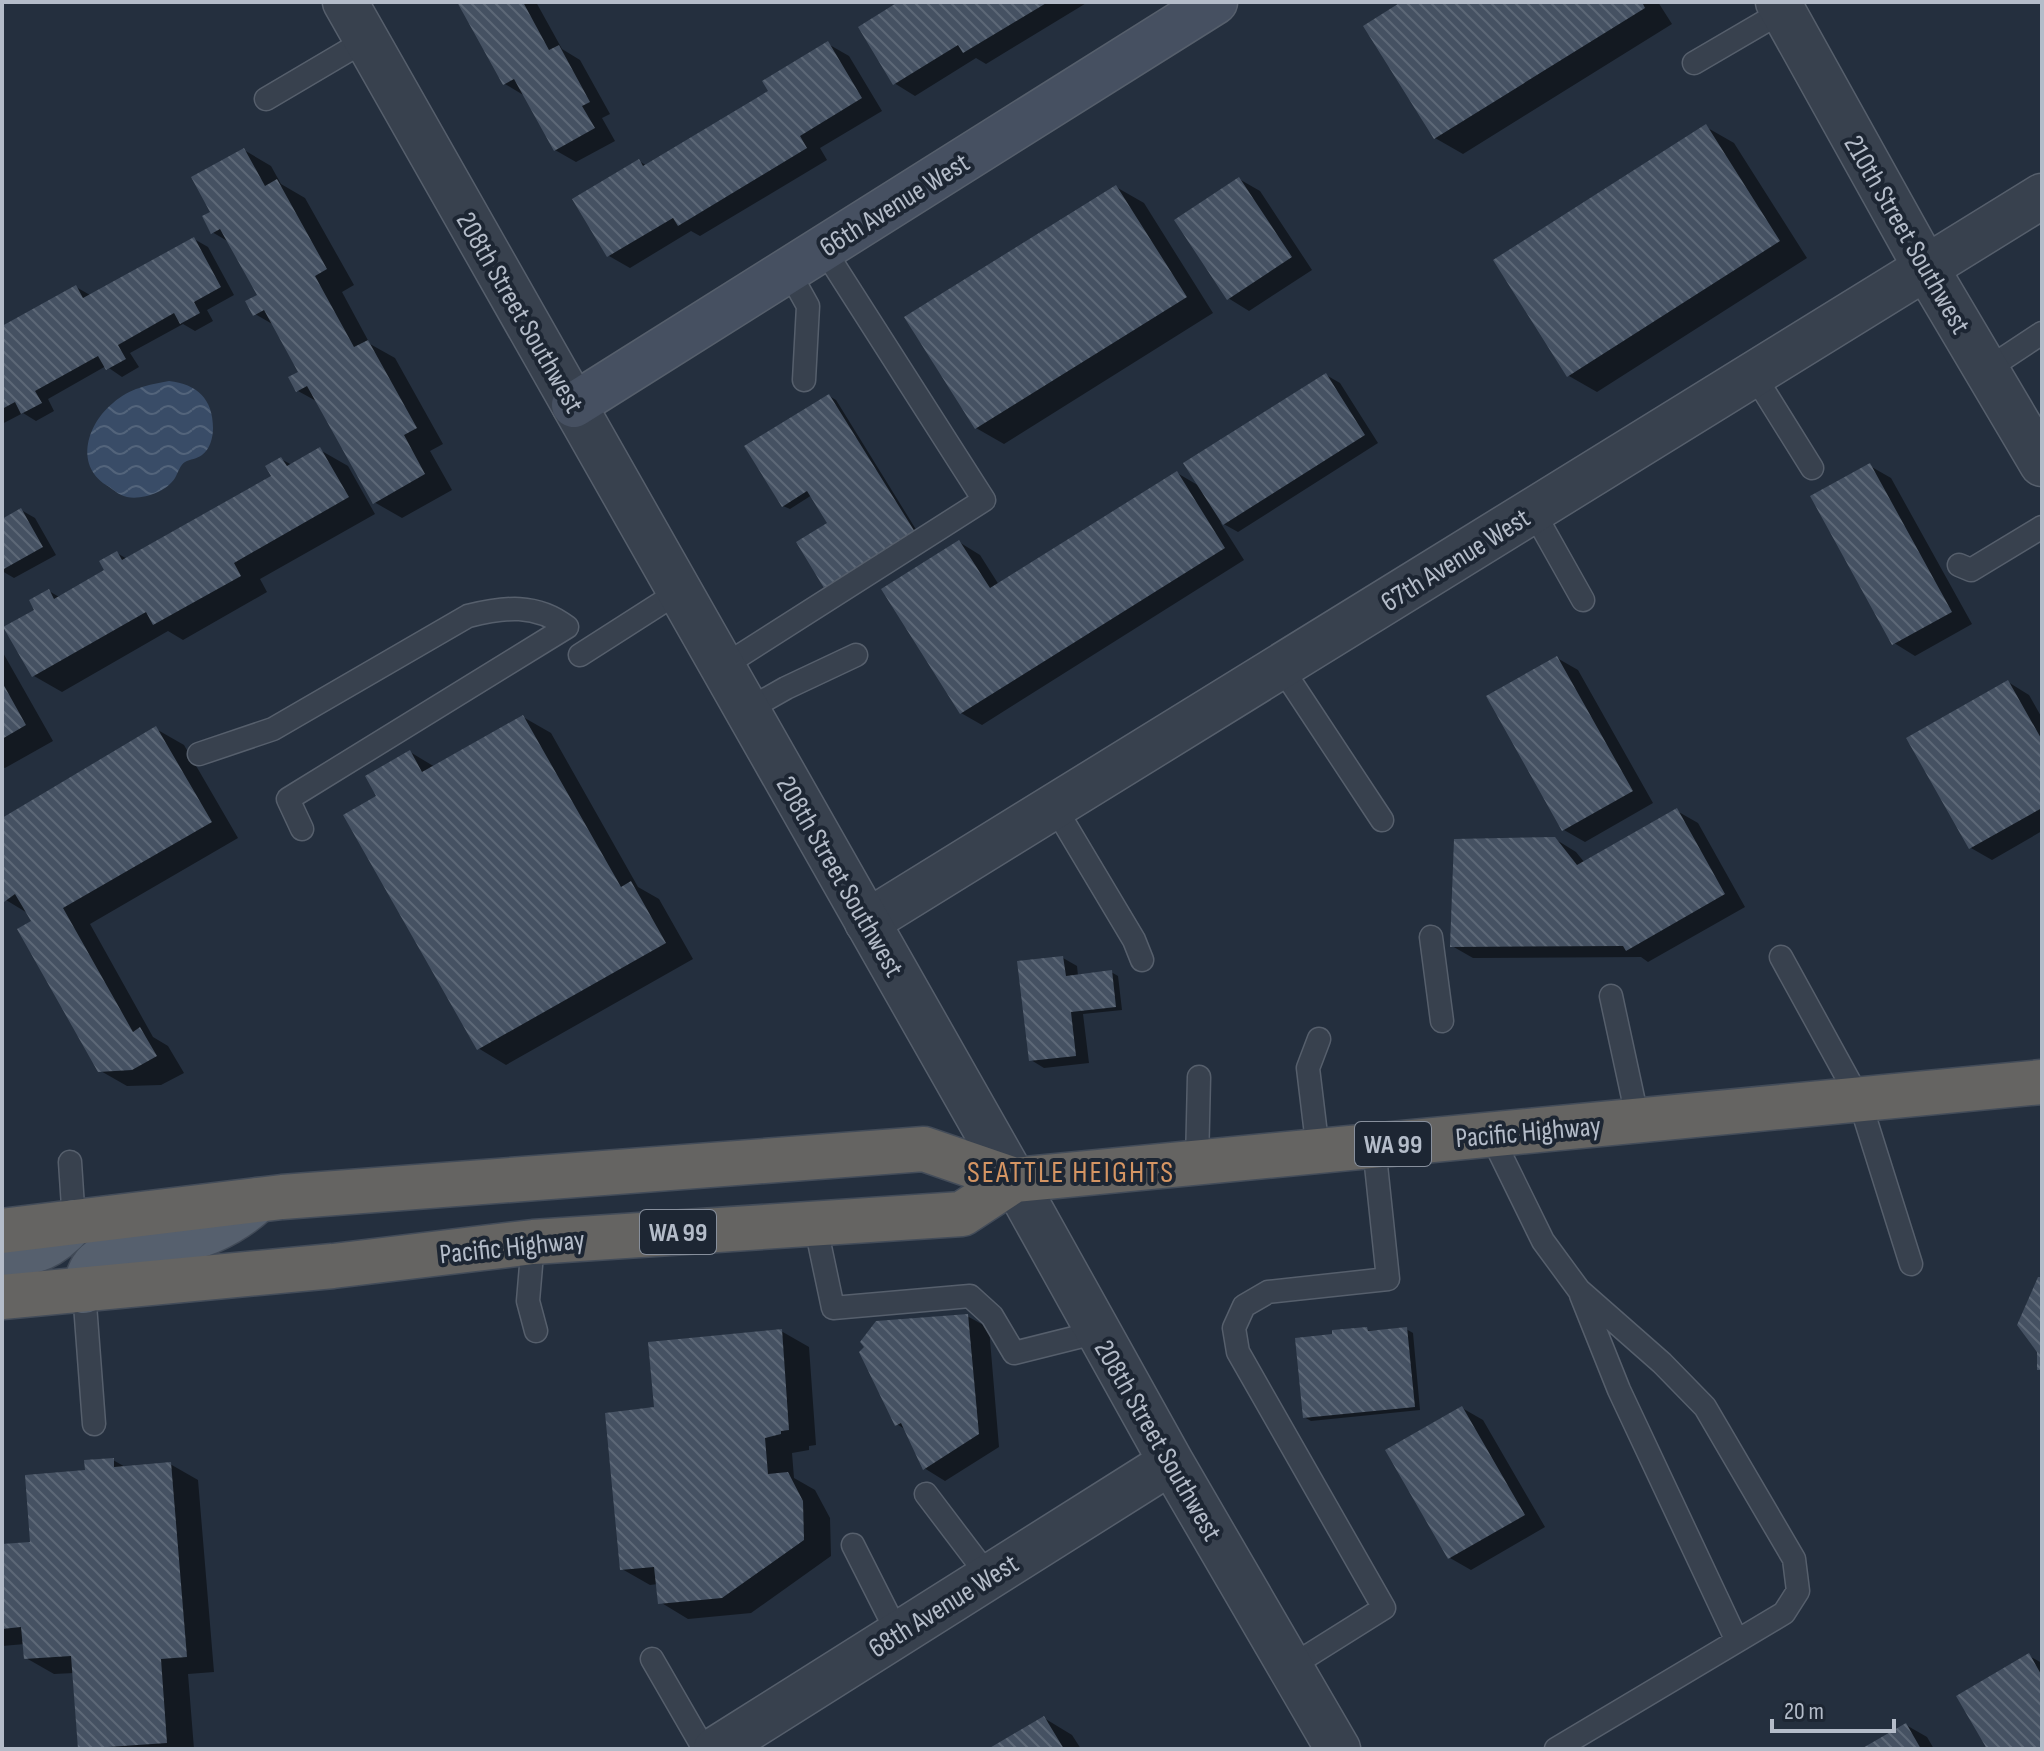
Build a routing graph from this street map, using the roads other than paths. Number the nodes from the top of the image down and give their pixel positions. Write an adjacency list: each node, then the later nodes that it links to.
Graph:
1 (345, 2): 4 (street, 208th Street Southwest)
2 (1215, 2): 8 (main road, 66th Avenue West)
3 (1780, 7): 5 (lane); 9 (street, 210th Street Southwest)
4 (366, 40): 6 (lane); 14 (street, 208th Street Southwest)
5 (1694, 63)
6 (266, 99)
7 (2042, 196): 9 (street, 67th Avenue West)
8 (806, 259): 13 (lane); 14 (main road, 66th Avenue West); 24 (lane)
9 (1926, 268): 11 (street, 210th Street Southwest); 12 (street, 67th Avenue West)
10 (2042, 333): 11 (lane)
11 (1986, 370): 15 (street, 210th Street Southwest)
12 (1754, 375): 16 (lane); 17 (street, 67th Avenue West)
13 (804, 380)
14 (574, 405): 20 (street, 208th Street Southwest)
15 (2042, 464)
16 (1812, 468)
17 (1533, 511): 21 (lane); 25 (street, 67th Avenue West)
18 (2042, 527): 19 (lane)
19 (1959, 565)
20 (680, 591): 22 (lane); 24 (street, 208th Street Southwest)
21 (1583, 600)
22 (580, 655)
23 (856, 655): 26 (lane)
24 (722, 667): 26 (street, 208th Street Southwest)
25 (1281, 667): 28 (street, 67th Avenue West); 29 (lane)
26 (747, 710): 31 (street, 208th Street Southwest)
27 (199, 754): 30 (lane)
28 (1054, 806): 31 (street, 67th Avenue West); 34 (lane)
29 (1382, 820)
30 (302, 829)
31 (867, 922): 47 (street, 208th Street Southwest)
32 (1431, 937): 36 (lane)
33 (1781, 957): 40 (lane)
34 (1142, 960)
35 (1611, 996): 41 (lane)
36 (1442, 1021)
37 (1319, 1039): 44 (lane)
38 (1199, 1077): 46 (lane)
39 (2042, 1082): 40 (highway, Pacific Highway / WA 99)
40 (1859, 1099): 41 (highway, Pacific Highway / WA 99); 54 (lane)
41 (1638, 1121): 42 (highway, Pacific Highway / WA 99)
42 (1491, 1135): 43 (highway, Pacific Highway / WA 99); 55 (lane)
43 (1374, 1146): 44 (highway, Pacific Highway / WA 99); 68 (lane)
44 (1318, 1151): 46 (highway, Pacific Highway / WA 99)
45 (70, 1162): 49 (lane)
46 (1197, 1163): 47 (highway, Pacific Highway / WA 99)
47 (1014, 1180): 48 (highway, Pacific Highway / WA 99); 50 (highway, Pacific Highway / WA 99); 59 (street, 208th Street Southwest)
48 (258, 1200): 49 (highway, Pacific Highway / WA 99); 56 (main road)
49 (74, 1222): 51 (highway, Pacific Highway / WA 99); 53 (main road)
50 (815, 1223): 52 (highway, Pacific Highway / WA 99); 59 (lane)
51 (2, 1231)
52 (533, 1242): 56 (highway, Pacific Highway / WA 99); 58 (lane)
53 (2, 1256)
54 (1911, 1264)
55 (1579, 1290): 66 (lane); 66 (lane)
56 (84, 1291): 57 (highway, Pacific Highway / WA 99); 60 (lane)
57 (2, 1297)
58 (536, 1331)
59 (1098, 1332): 61 (street, 208th Street Southwest)
60 (94, 1424)
61 (1171, 1462): 64 (street, 68th Avenue West); 68 (street, 208th Street Southwest)
62 (926, 1494): 64 (lane)
63 (853, 1545): 65 (lane)
64 (989, 1577): 65 (street, 68th Avenue West)
65 (898, 1634): 70 (street, 68th Avenue West)
66 (1737, 1641): 72 (lane)
67 (652, 1659): 69 (lane)
68 (1290, 1667): 71 (street, 208th Street Southwest)
69 (704, 1749)
70 (716, 1749)
71 (1338, 1749)
72 (1556, 1749)

